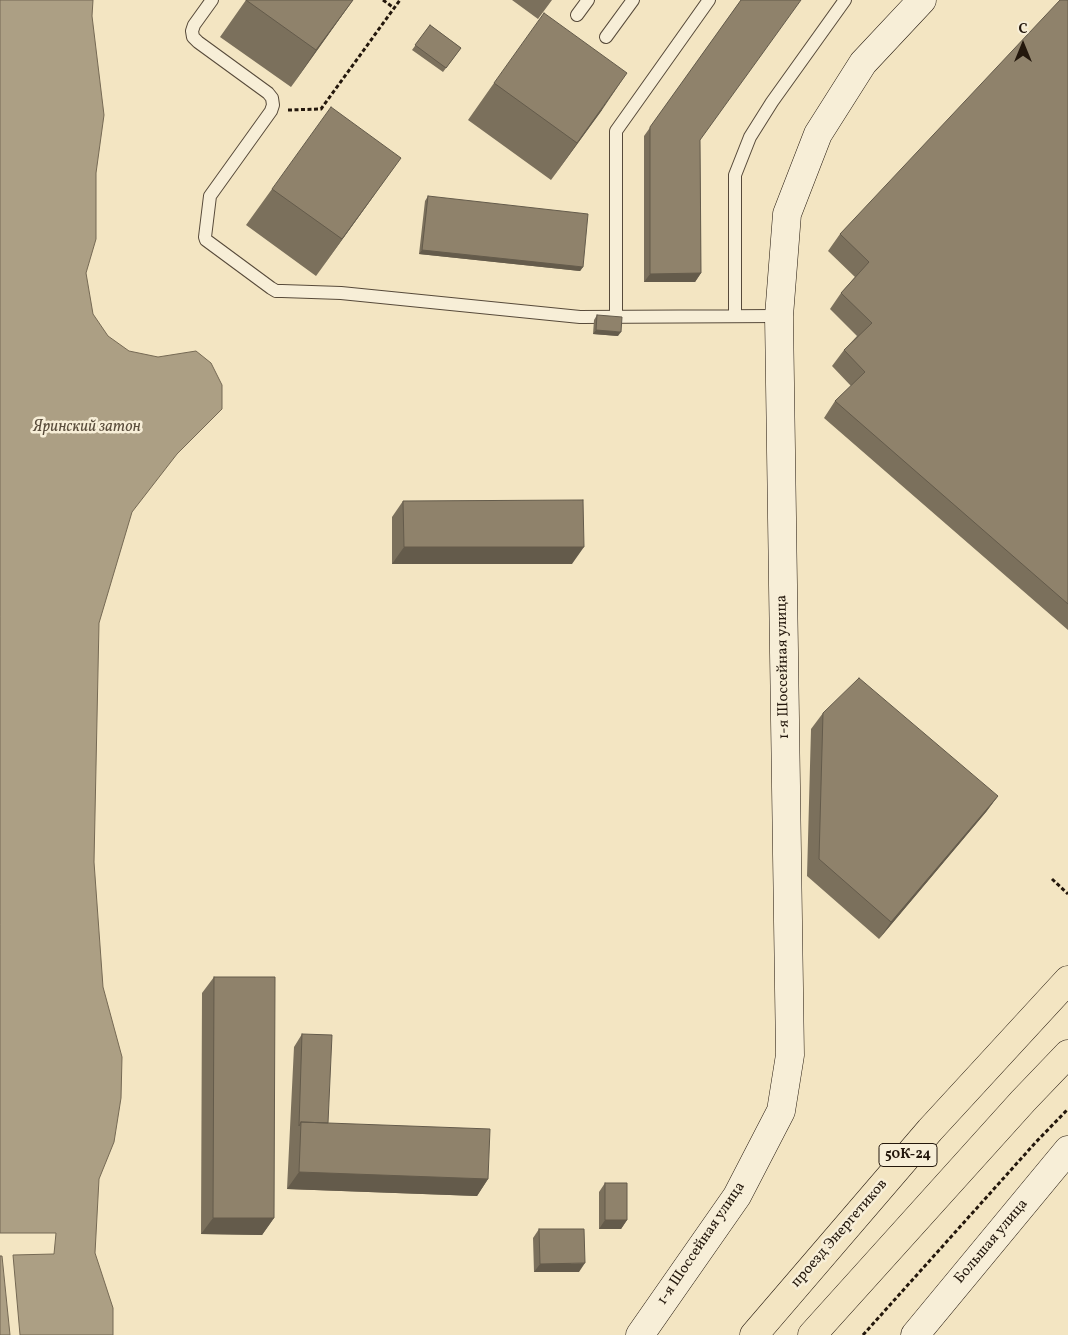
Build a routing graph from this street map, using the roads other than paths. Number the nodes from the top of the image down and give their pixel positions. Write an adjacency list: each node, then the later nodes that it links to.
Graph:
1 (212, 0): 11 (lane)
2 (588, 0): 7 (lane)
3 (633, 0): 8 (lane)
4 (845, 0): 9 (lane)
5 (922, 0): 10 (main road, 1-я Шоссейная улица)
6 (703, 2): 11 (lane)
7 (576, 15)
8 (606, 37)
9 (736, 316): 10 (lane); 11 (lane)
10 (779, 316): 15 (main road, 1-я Шоссейная улица)
11 (616, 317)
12 (1068, 980): 16 (main road, проезд Энергетиков / 50К-24)
13 (1068, 1054): 17 (main road, 50К-24)
14 (1068, 1150): 18 (main road, Большая улица)
15 (640, 1335)
16 (754, 1335)
17 (812, 1335)
18 (915, 1335)

